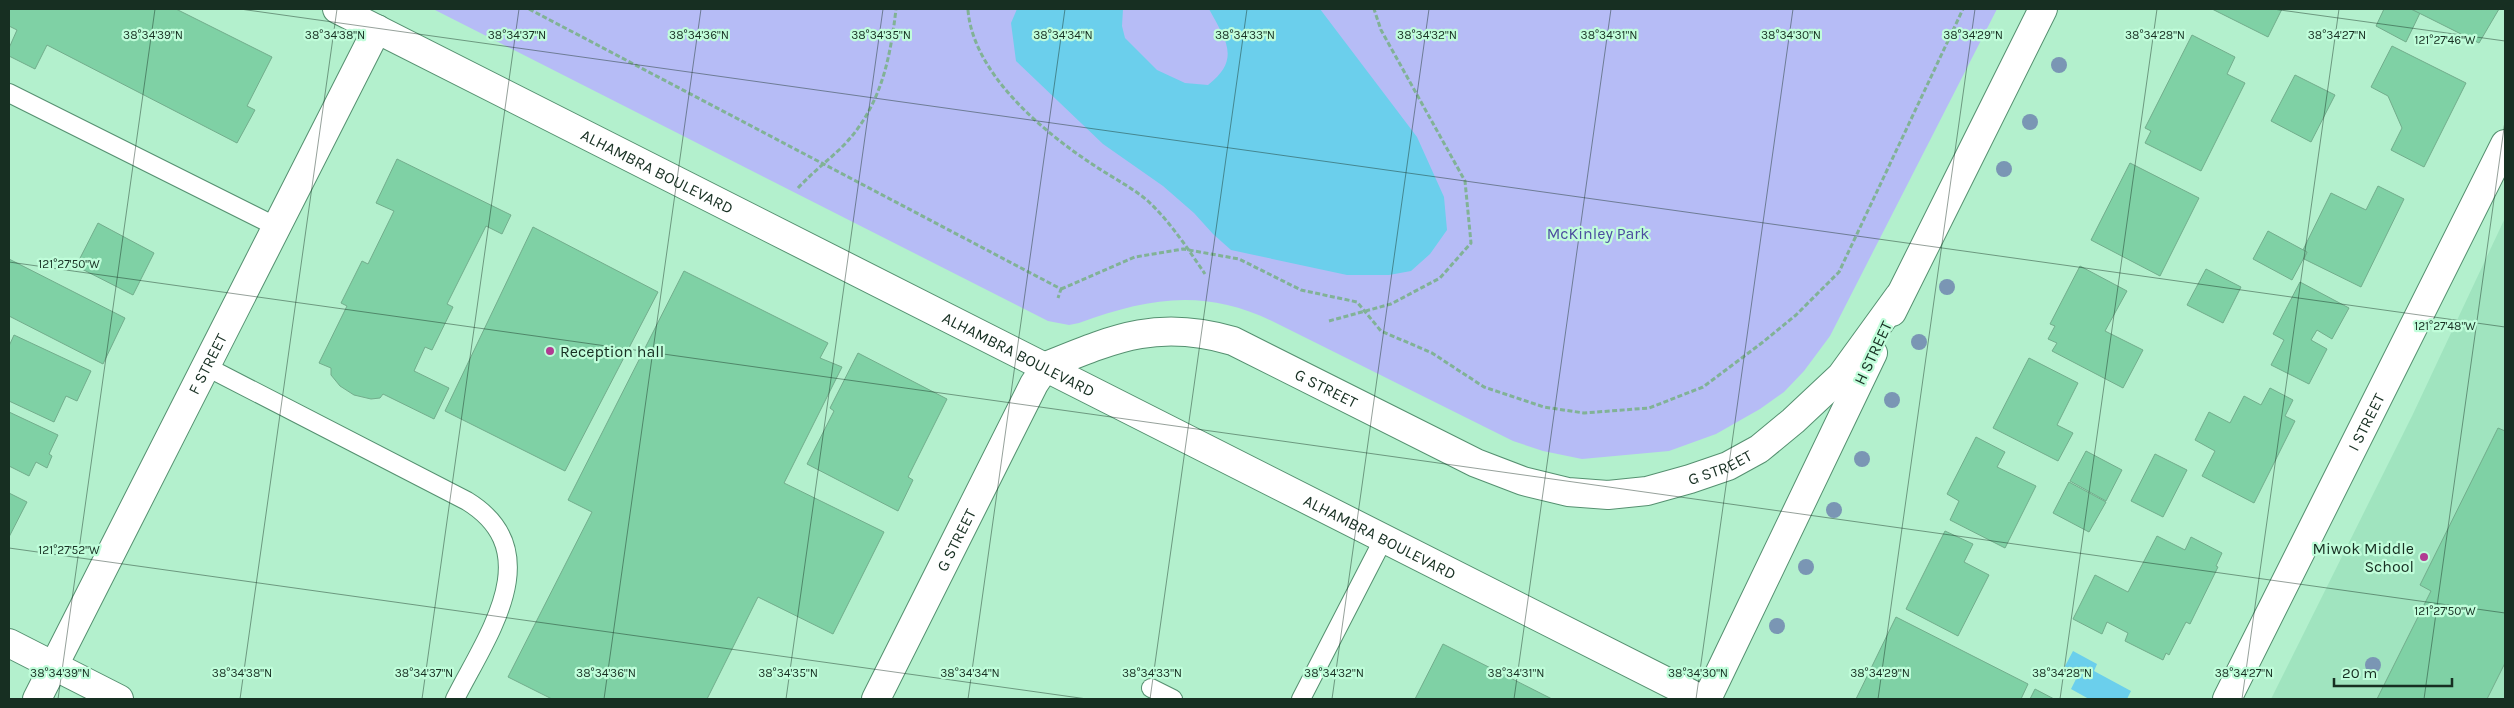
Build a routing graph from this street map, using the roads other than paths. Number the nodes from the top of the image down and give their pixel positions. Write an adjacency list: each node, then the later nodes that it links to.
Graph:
1 (337, 9): 3 (street, ALHAMBRA BOULEVARD)
2 (2043, 9): 7 (street, H STREET)
3 (377, 29): 6 (street, F STREET); 9 (street, ALHAMBRA BOULEVARD)
4 (9, 93): 6 (lane)
5 (2505, 144): 22 (street, I STREET)
6 (275, 226): 8 (street, F STREET)
7 (1900, 296): 9 (street, G STREET); 21 (street, H STREET)
8 (205, 366): 12 (street, F STREET); 16 (lane)
9 (1046, 366): 10 (street, ALHAMBRA BOULEVARD); 17 (street, G STREET)
10 (1384, 538): 19 (lane); 20 (street, ALHAMBRA BOULEVARD)
11 (9, 643): 12 (street)
12 (54, 666): 14 (street, F STREET); 15 (street)
13 (1150, 688): 18 (lane)
14 (37, 699)
15 (118, 699)
16 (455, 699)
17 (876, 699)
18 (1173, 699)
19 (1301, 699)
20 (1701, 699)
21 (1707, 699)
22 (2227, 699)

